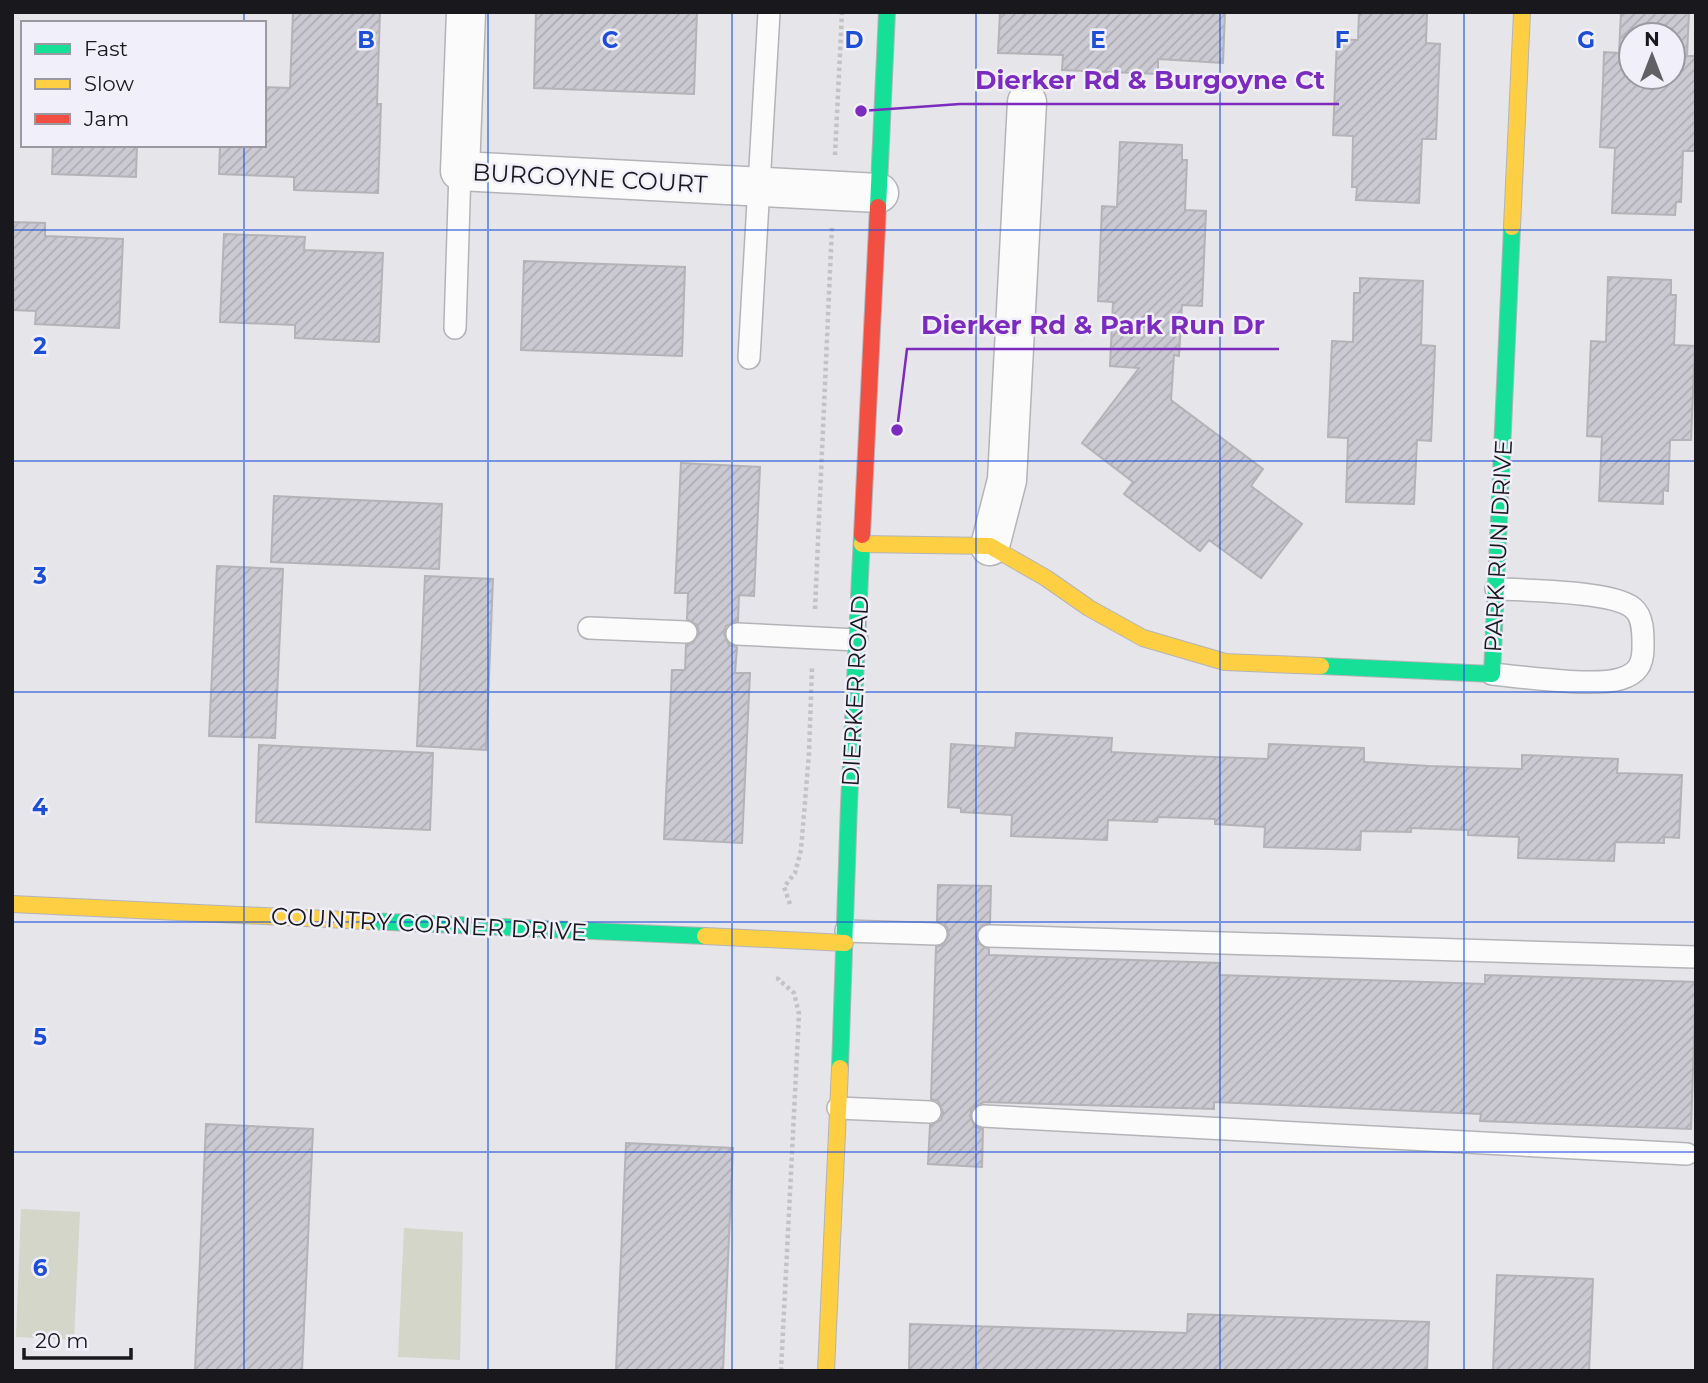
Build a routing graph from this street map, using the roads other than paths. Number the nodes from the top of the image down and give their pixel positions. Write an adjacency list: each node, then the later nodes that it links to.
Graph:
1 (466, 12): 6 (street, BURGOYNE COURT)
2 (769, 12): 7 (lane)
3 (887, 12): 8 (street, DIERKER ROAD)
4 (1522, 12): 13 (street, PARK RUN DRIVE)
5 (1027, 102): 12 (street)
6 (460, 171): 7 (street, BURGOYNE COURT); 9 (lane)
7 (758, 187): 8 (street, BURGOYNE COURT); 10 (lane)
8 (879, 193): 11 (street, DIERKER ROAD)
9 (455, 328)
10 (749, 358)
11 (862, 544): 12 (street); 17 (street, DIERKER ROAD)
12 (990, 545): 18 (street, PARK RUN DRIVE)
13 (1496, 589): 18 (street, PARK RUN DRIVE); 18 (lane)
14 (589, 628): 15 (lane)
15 (686, 632)
16 (737, 634): 17 (lane)
17 (857, 640): 22 (street, DIERKER ROAD)
18 (1492, 674)
19 (12, 904): 22 (street, COUNTRY CORNER DRIVE)
20 (936, 934): 22 (lane)
21 (989, 936): 23 (lane)
22 (846, 937): 24 (street, DIERKER ROAD)
23 (1695, 957)
24 (838, 1108): 25 (lane); 28 (street, DIERKER ROAD)
25 (930, 1112)
26 (983, 1116): 27 (lane)
27 (1687, 1154)
28 (826, 1371)

